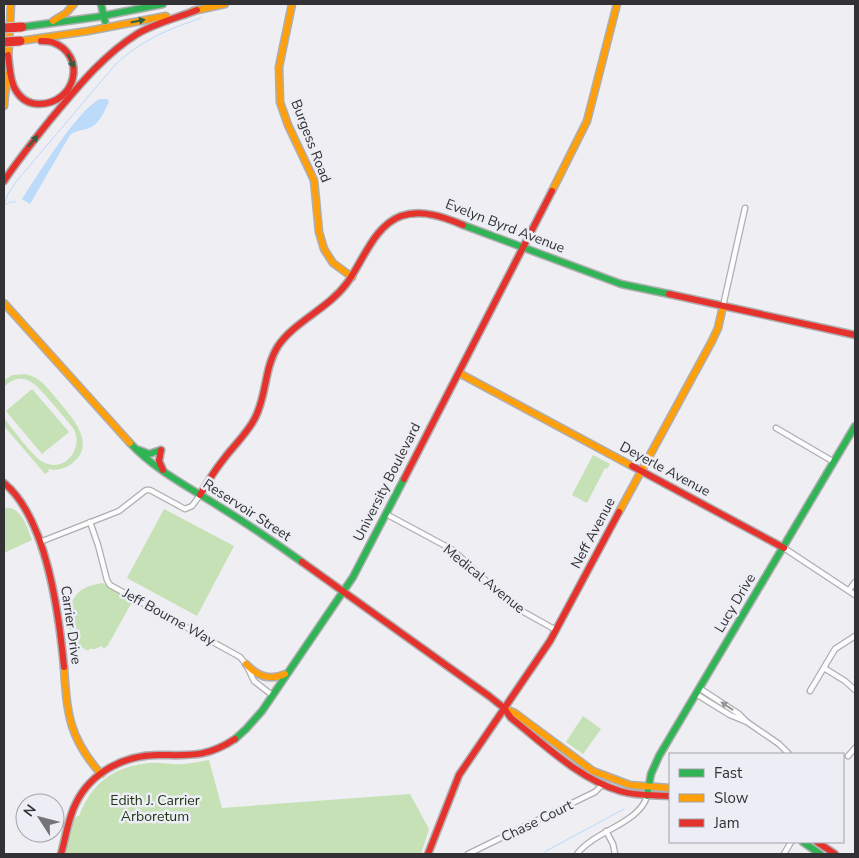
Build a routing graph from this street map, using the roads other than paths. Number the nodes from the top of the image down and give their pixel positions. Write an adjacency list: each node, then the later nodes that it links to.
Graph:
1 (10, 4): 15 (main road)
2 (74, 4): 10 (main road)
3 (101, 4): 9 (main road)
4 (163, 4): 9 (main road)
5 (225, 4): 8 (main road)
6 (292, 4): 20 (main road, Burgess Road)
7 (617, 4): 19 (main road, University Boulevard)
8 (197, 10): 12 (main road, one-way to 8); 17 (main road, one-way to 8)
9 (104, 16): 10 (main road); 12 (main road)
10 (47, 24): 11 (main road, bridge)
11 (4, 28)
12 (106, 28): 13 (main road)
13 (31, 40): 14 (main road, bridge); 15 (main road, one-way to 15)
14 (4, 42)
15 (8, 55): 16 (main road)
16 (4, 106)
17 (4, 181)
18 (745, 208): 22 (street, Neff Avenue)
19 (523, 248): 20 (main road, Evelyn Byrd Avenue); 22 (main road, Evelyn Byrd Avenue); 24 (main road, University Boulevard)
20 (352, 277): 32 (main road, Evelyn Byrd Avenue)
21 (4, 303): 27 (main road, Reservoir Street)
22 (723, 306): 23 (main road, Evelyn Byrd Avenue); 29 (main road, Neff Avenue)
23 (855, 335)
24 (459, 373): 29 (main road, Deyerle Avenue); 33 (main road, University Boulevard)
25 (855, 426): 28 (main road, Lucy Drive)
26 (776, 428): 28 (street)
27 (134, 448): 30 (main road, Reservoir Street); 30 (main road)
28 (834, 462): 36 (main road, Lucy Drive)
29 (642, 471): 36 (main road, Deyerle Avenue); 41 (main road, Neff Avenue)
30 (170, 476): 32 (main road, Reservoir Street)
31 (4, 484): 35 (main road, Carrier Drive)
32 (200, 495): 34 (street); 39 (main road, Reservoir Street)
33 (386, 514): 39 (main road, University Boulevard); 41 (street, Medical Avenue)
34 (90, 522): 35 (street); 43 (street, Jeff Bourne Way)
35 (40, 542): 54 (main road, Carrier Drive)
36 (784, 548): 38 (street, Deyerle Avenue); 47 (main road, Lucy Drive)
37 (855, 582): 38 (street)
38 (849, 590): 40 (street, Deyerle Avenue)
39 (344, 593): 45 (main road, University Boulevard); 50 (main road, Reservoir Street)
40 (855, 595)
41 (556, 630): 50 (main road, Neff Avenue)
42 (855, 636): 44 (street)
43 (246, 664): 45 (main road); 49 (street, Jeff Bourne Way)
44 (824, 668): 46 (street); 48 (street)
45 (286, 673): 49 (main road, University Boulevard)
46 (855, 690)
47 (698, 691): 52 (street); 56 (main road, Lucy Drive)
48 (810, 691)
49 (272, 695): 54 (main road, University Boulevard)
50 (504, 708): 55 (main road, Reservoir Street); 56 (main road, Reservoir Street); 65 (main road, Neff Avenue)
51 (855, 748): 53 (street)
52 (788, 753)
53 (848, 756)
54 (101, 774): 64 (main road, University Boulevard)
55 (604, 784): 58 (main road, Reservoir Street); 66 (street, Chase Court)
56 (649, 786): 57 (main road, Reservoir Street); 58 (main road, Lucy Drive)
57 (669, 788)
58 (647, 796): 59 (main road, Reservoir Street); 60 (street)
59 (669, 796)
60 (606, 831): 67 (street); 68 (street)
61 (791, 843): 69 (street)
62 (804, 843): 70 (main road)
63 (818, 843): 71 (main road)
64 (61, 854)
65 (428, 854)
66 (468, 854)
67 (577, 854)
68 (615, 854)
69 (784, 854)
70 (820, 854)
71 (835, 854)

